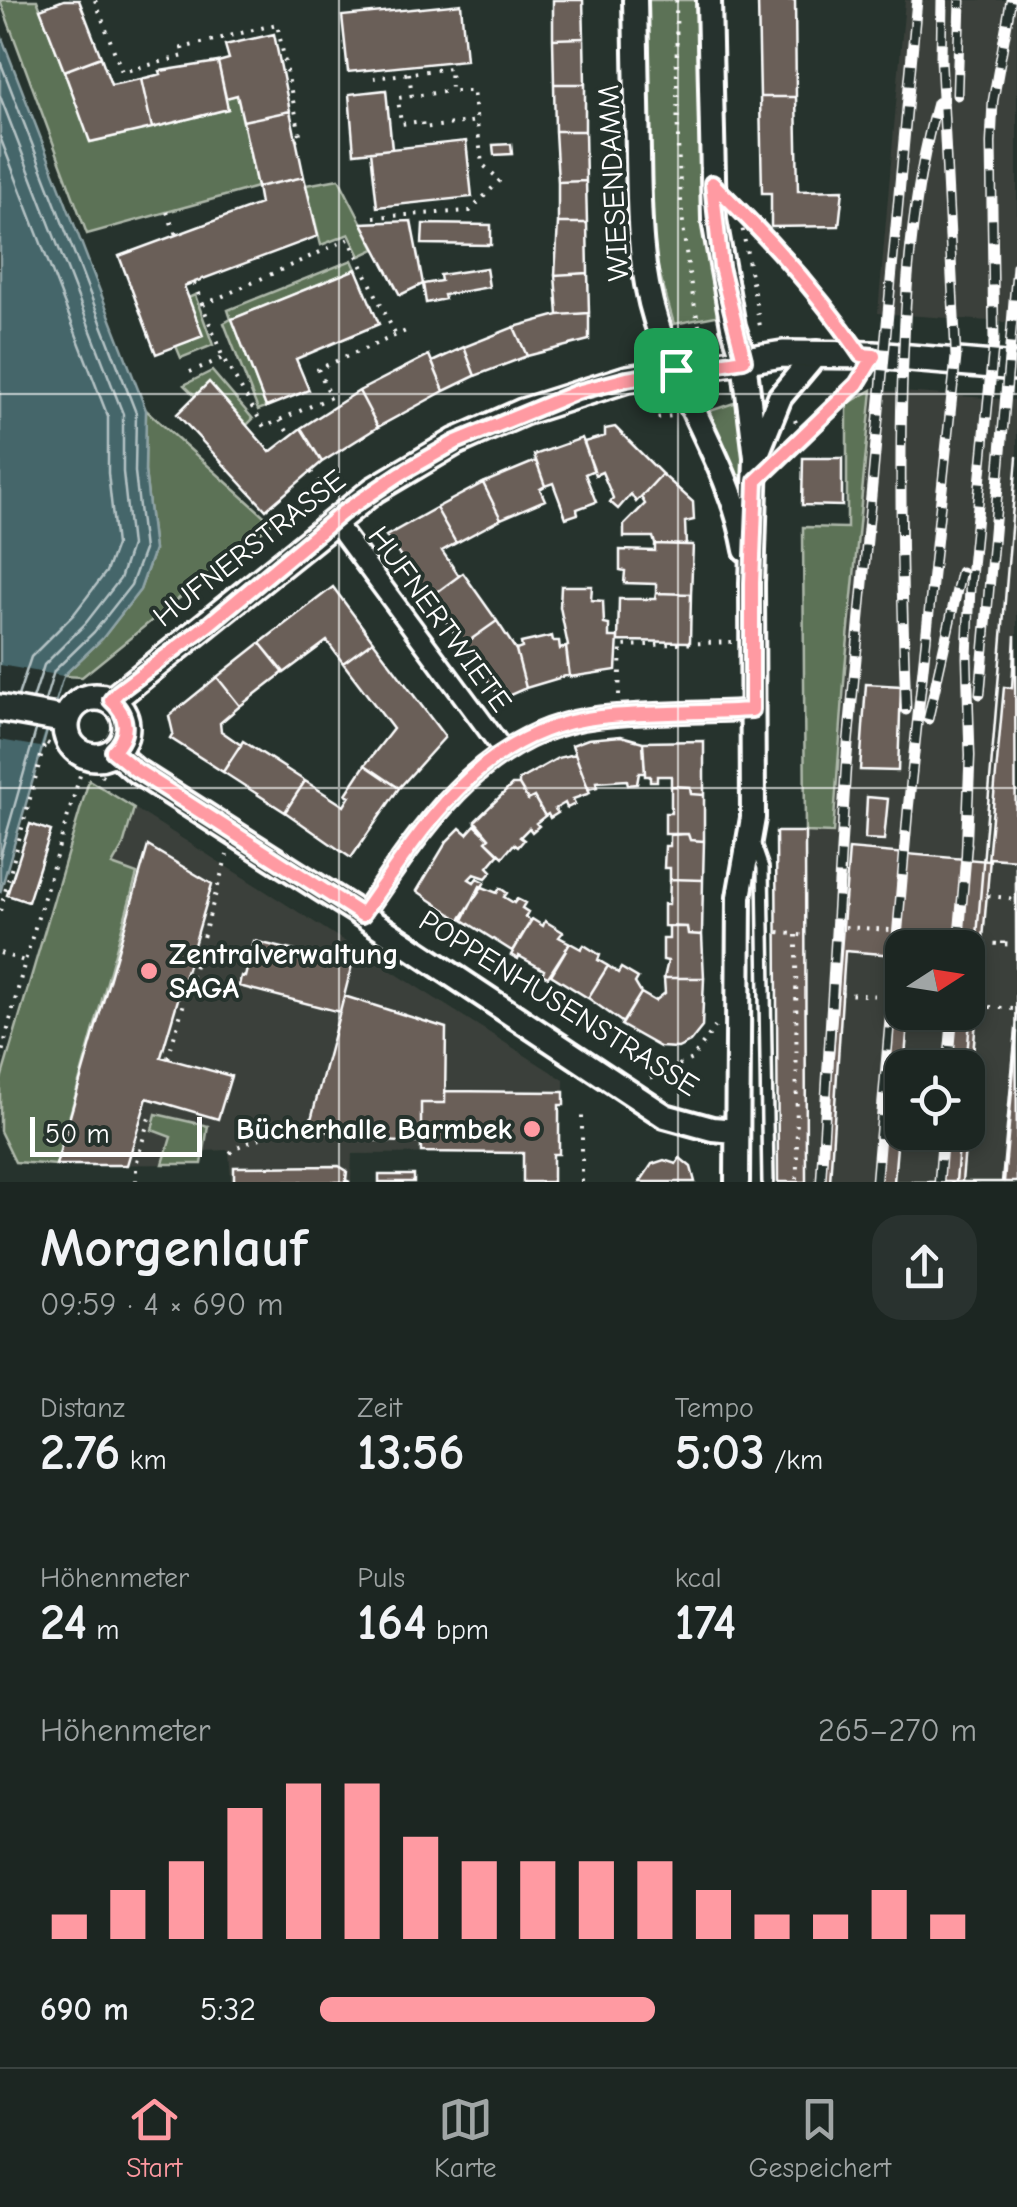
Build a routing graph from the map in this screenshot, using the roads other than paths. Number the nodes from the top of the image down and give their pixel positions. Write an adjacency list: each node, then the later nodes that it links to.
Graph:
1 (635, 0): 6 (street, WIESENDAMM)
2 (709, 0): 4 (street, WIESENDAMM)
3 (817, 353): 4 (main road, HUFNERSTRASSE); 5 (main road, HUFNERSTRASSE); 7 (street)
4 (744, 360): 6 (main road, HUFNERSTRASSE); 7 (street, WIESENDAMM)
5 (1017, 367)
6 (676, 370): 8 (main road, HUFNERSTRASSE); 9 (street, WIESENDAMM)
7 (756, 457): 9 (street, WIESENDAMM)
8 (338, 516): 10 (main road, HUFNERSTRASSE); 14 (street, HUFNERTWIETE)
9 (752, 583): 12 (street, WIESENDAMM)
10 (111, 700): 13 (main road, HUFNERSTRASSE); 15 (main road)
11 (0, 708): 13 (main road)
12 (752, 710): 14 (street); 16 (street, WIESENDAMM)
13 (54, 726): 15 (main road)
14 (503, 750): 17 (street)
15 (113, 751): 17 (street, POPPENHUSENSTRASSE)
16 (751, 836): 18 (street, WIESENDAMM); 20 (lane)
17 (362, 915): 18 (street, POPPENHUSENSTRASSE)
18 (736, 1131): 19 (street, WIESENDAMM)
19 (738, 1182)
20 (768, 1182)

